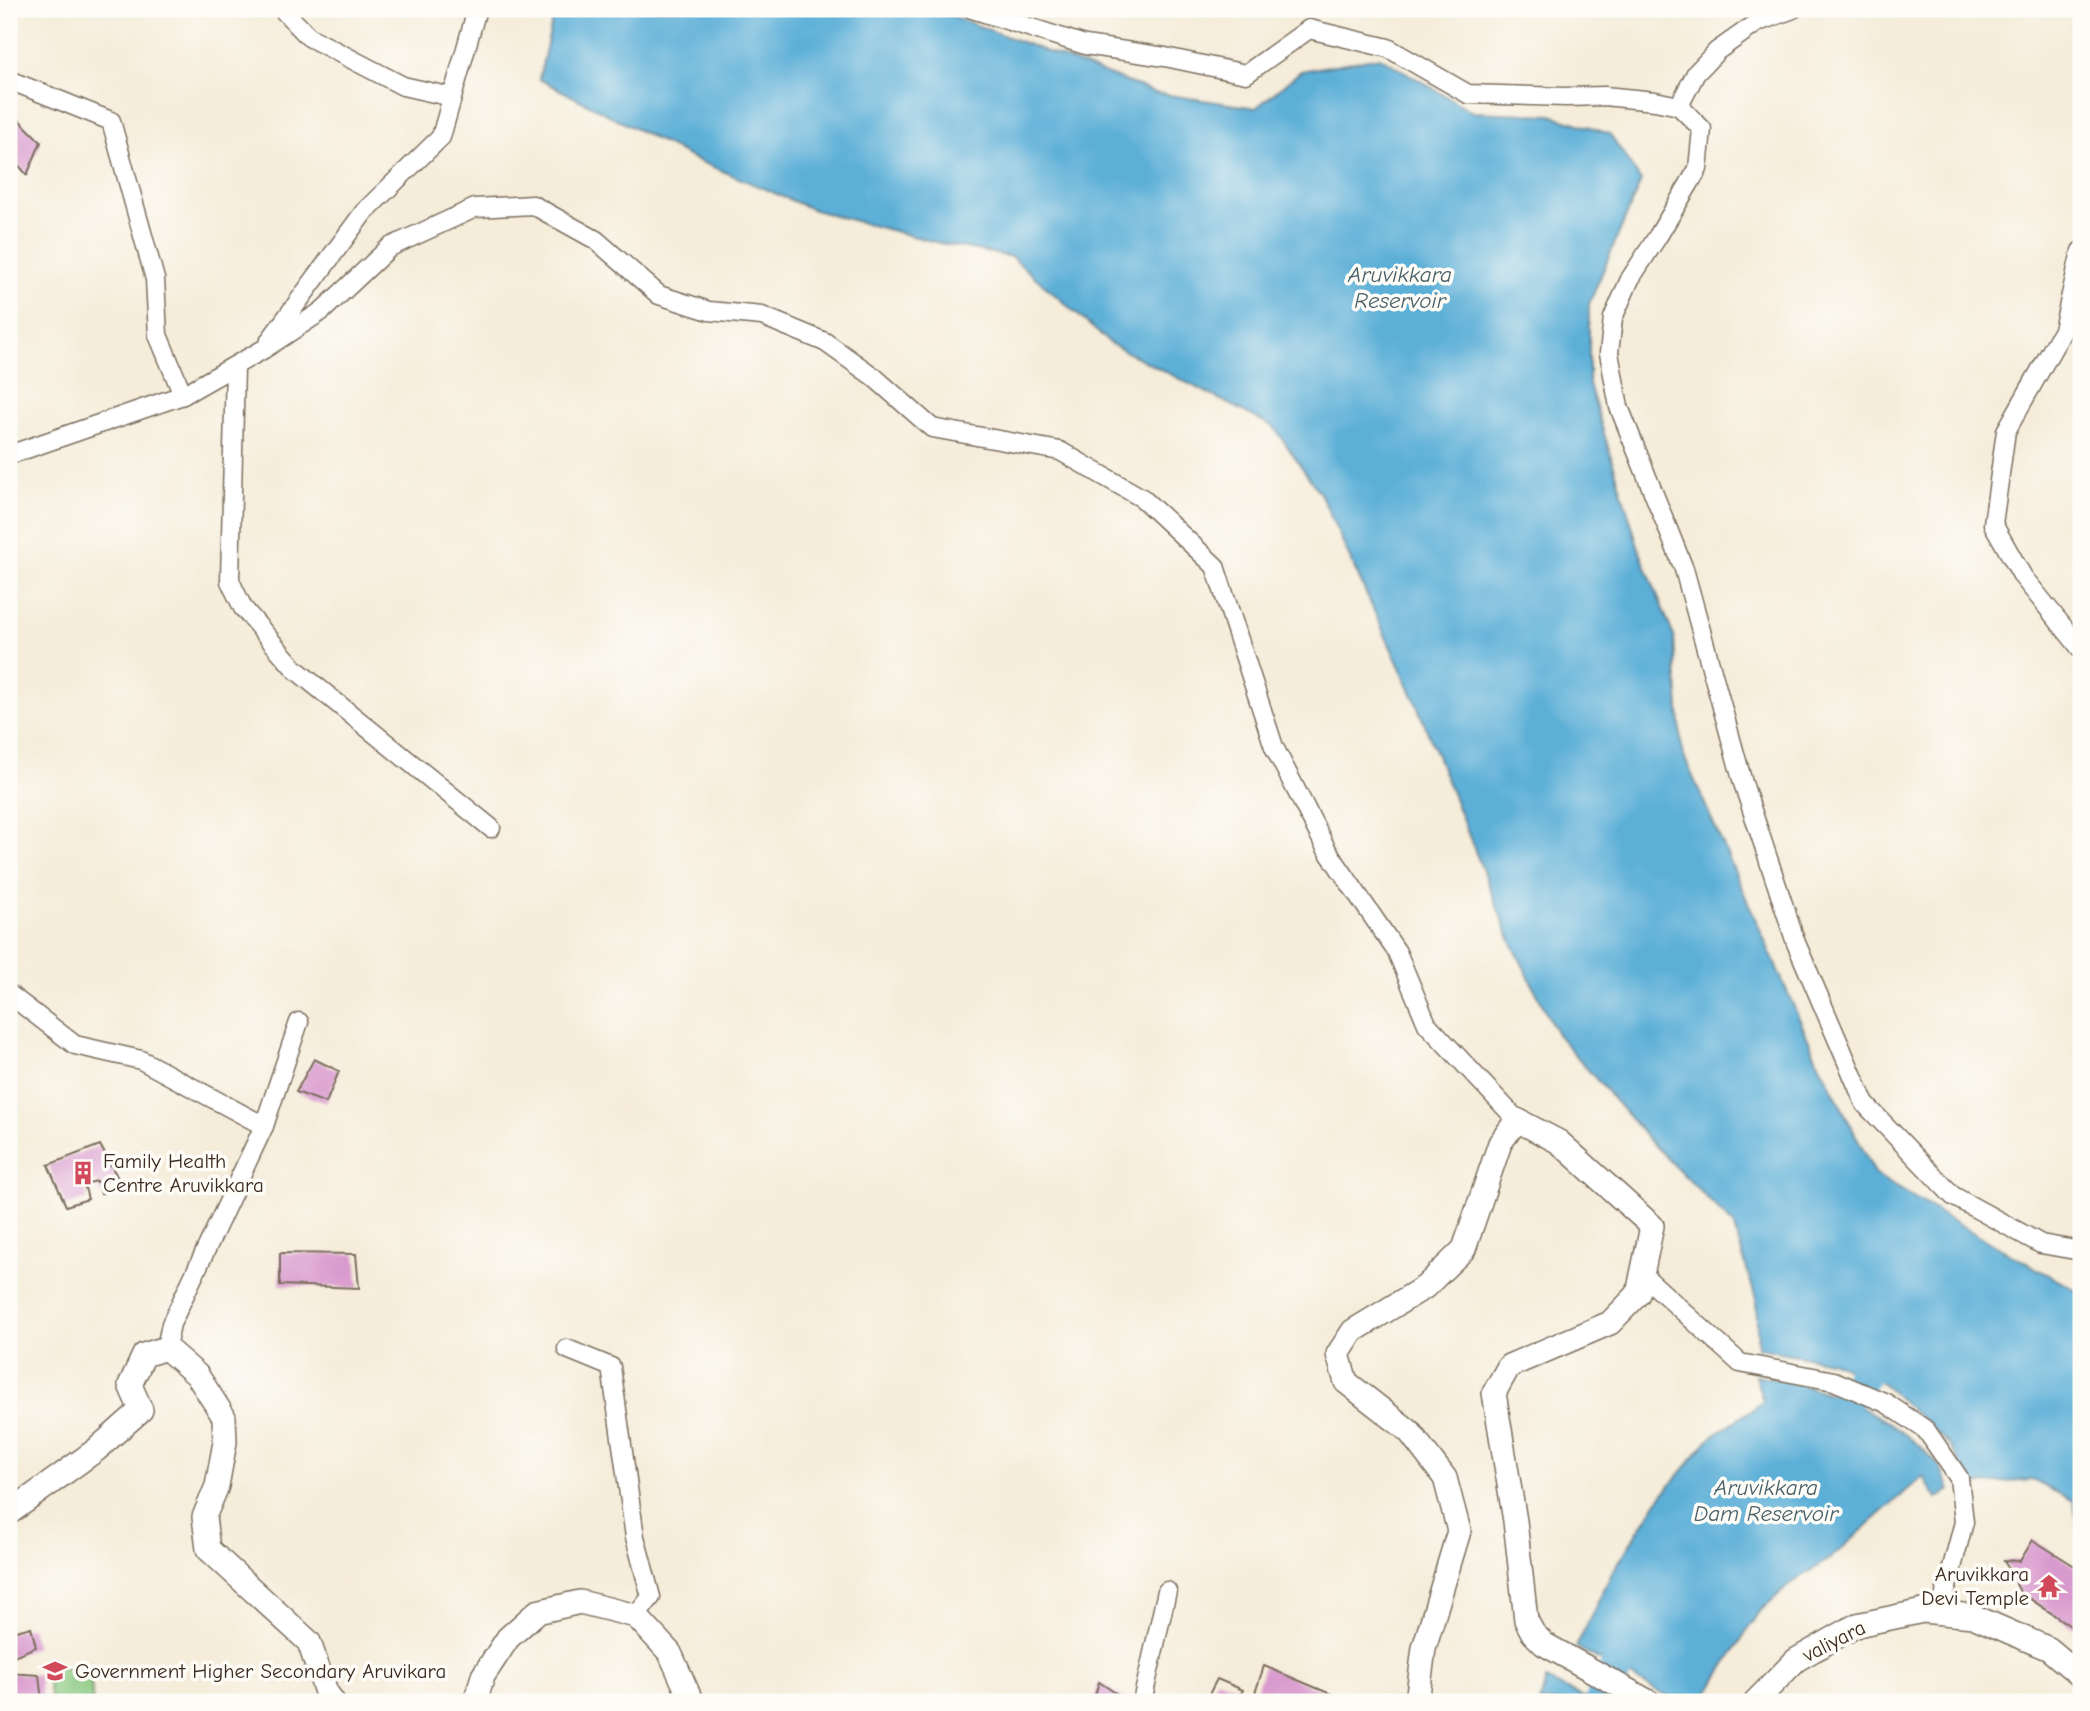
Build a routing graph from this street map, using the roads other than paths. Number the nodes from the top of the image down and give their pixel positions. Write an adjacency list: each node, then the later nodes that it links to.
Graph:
1 (282, 9): 6 (street)
2 (477, 9): 6 (street)
3 (972, 9): 7 (street)
4 (1793, 9): 7 (street)
5 (9, 80): 11 (street)
6 (452, 97): 9 (street)
7 (1679, 106): 19 (street)
8 (2081, 251): 13 (street)
9 (264, 349): 10 (street); 17 (street)
10 (235, 366): 11 (street); 14 (street)
11 (183, 395): 12 (street)
12 (9, 455)
13 (2081, 649)
14 (491, 828)
15 (9, 994): 18 (street)
16 (299, 1022): 18 (street)
17 (1517, 1120): 20 (street); 32 (street)
18 (264, 1126): 21 (street)
19 (2081, 1251)
20 (1642, 1274): 25 (street); 33 (street)
21 (166, 1348): 23 (street); 28 (street)
22 (567, 1349): 26 (street)
23 (9, 1513)
24 (1167, 1591): 31 (street)
25 (1940, 1613): 27 (street, valiyara); 34 (street, valiyara)
26 (636, 1616): 29 (street); 30 (street)
27 (2081, 1676)
28 (333, 1702)
29 (475, 1702)
30 (692, 1702)
31 (1142, 1702)
32 (1417, 1702)
33 (1650, 1702)
34 (1755, 1702)

